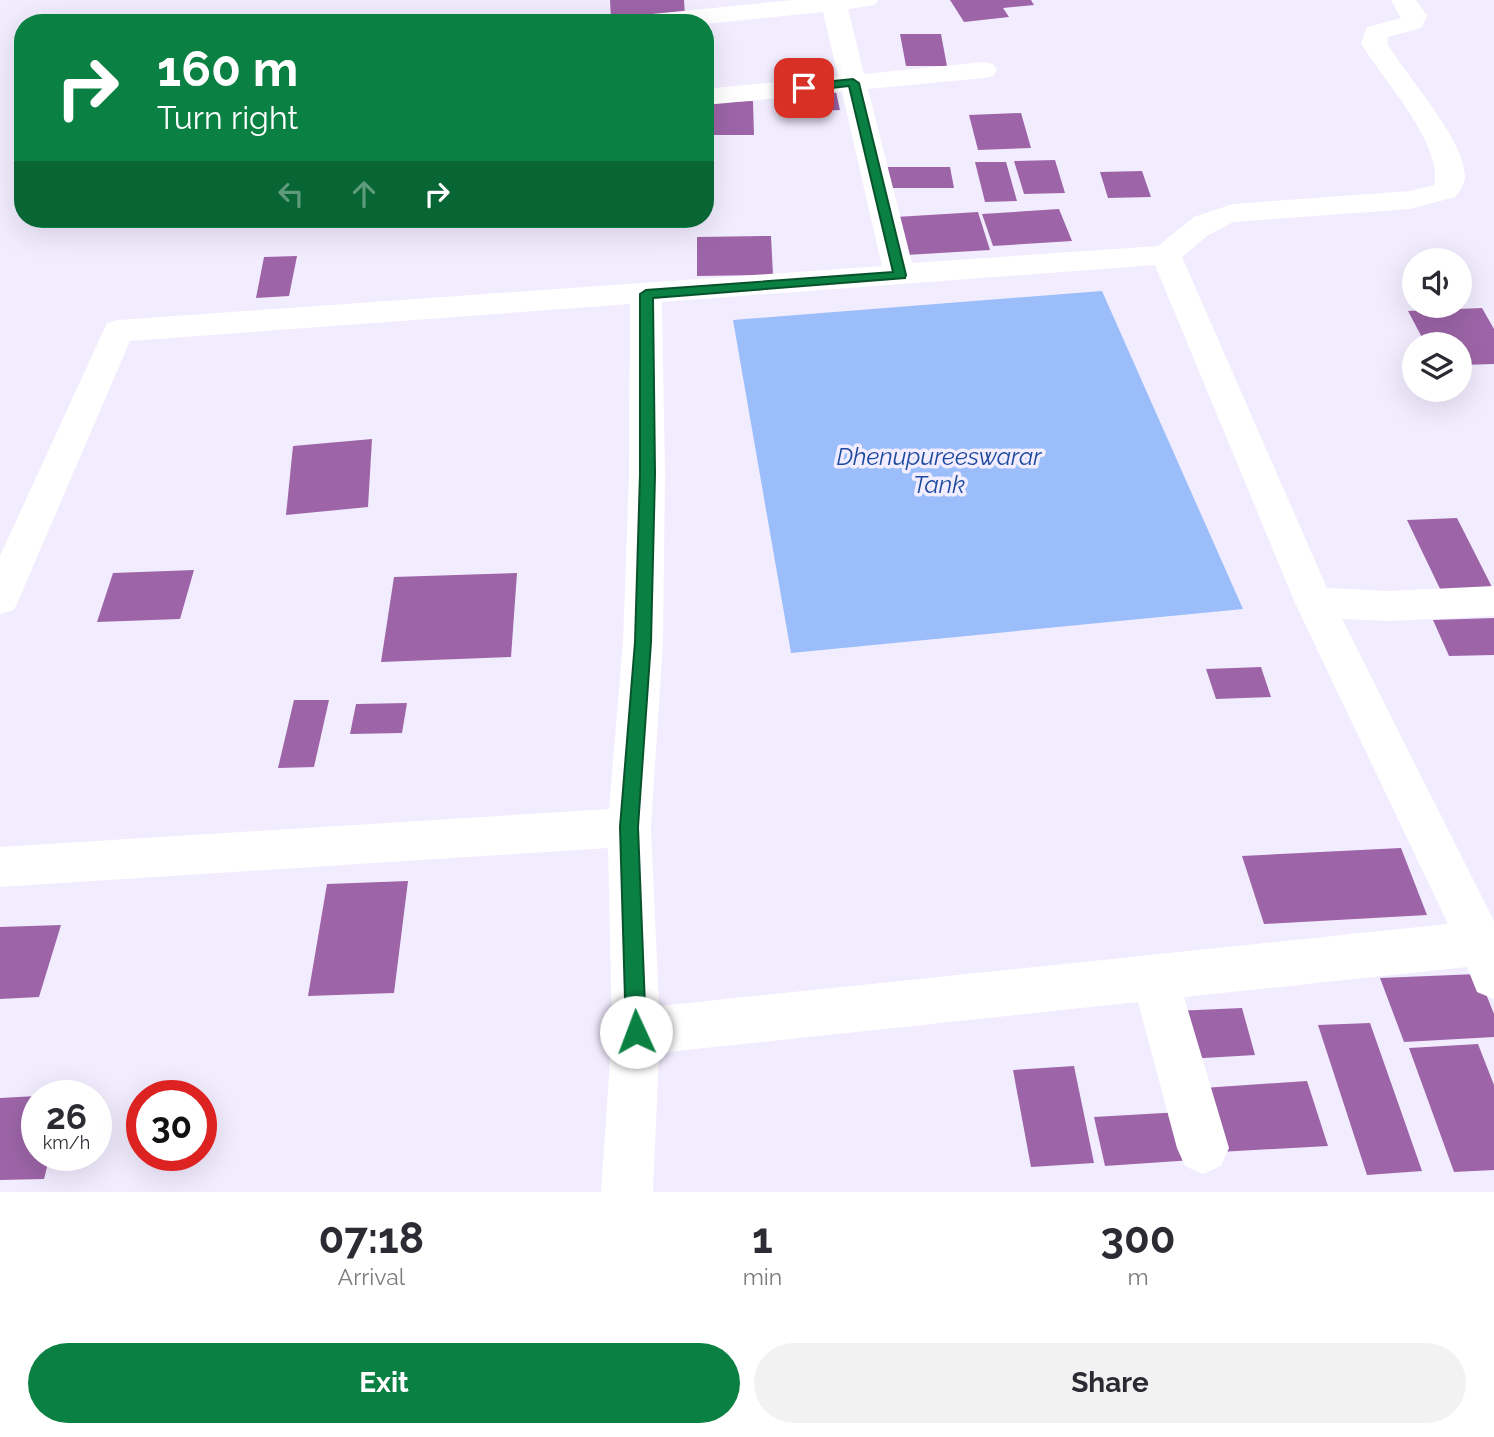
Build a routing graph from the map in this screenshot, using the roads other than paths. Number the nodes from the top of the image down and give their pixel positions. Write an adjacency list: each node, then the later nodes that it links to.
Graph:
1 (866, 0): 3 (street)
2 (1403, 0): 8 (street)
3 (833, 2): 4 (street); 6 (street)
4 (714, 15)
5 (984, 71): 6 (street)
6 (853, 83): 7 (street); 9 (street)
7 (714, 96)
8 (1166, 255): 9 (street); 13 (street)
9 (900, 275): 10 (street)
10 (646, 294): 11 (street); 14 (street)
11 (0, 599)
12 (1494, 601): 13 (street)
13 (1314, 603): 16 (street)
14 (629, 827): 15 (street); 18 (street)
15 (0, 867)
16 (1487, 960): 17 (street)
17 (1154, 976): 18 (street); 19 (street)
18 (636, 1032): 20 (street)
19 (1203, 1148)
20 (627, 1192)

